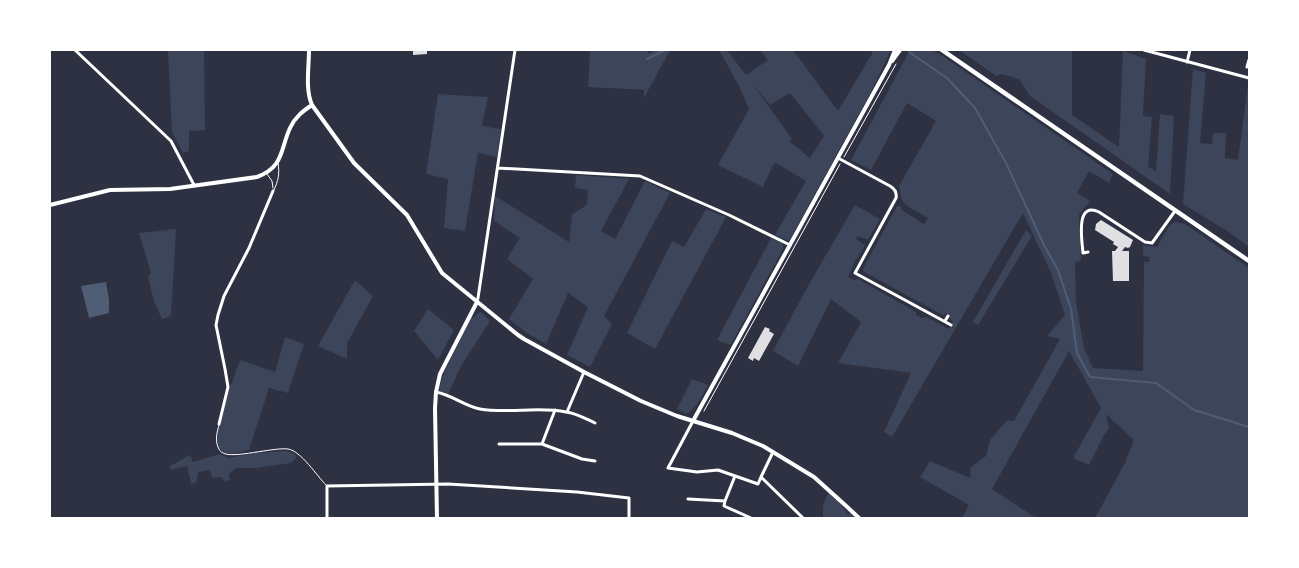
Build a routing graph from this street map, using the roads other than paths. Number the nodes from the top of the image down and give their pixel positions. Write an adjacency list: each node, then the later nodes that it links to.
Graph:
1 (75, 50): 19 (street)
2 (309, 50): 14 (street)
3 (515, 50): 17 (street)
4 (895, 50): 11 (street)
5 (900, 50): 11 (street)
6 (1144, 50): 10 (street)
7 (1190, 50): 10 (street)
8 (943, 51): 22 (main road)
9 (1249, 60): 12 (street)
10 (1187, 62): 13 (street)
11 (889, 65): 15 (street)
12 (1247, 67)
13 (1249, 78)
14 (312, 105): 16 (street); 28 (street)
15 (840, 159): 23 (street); 26 (street)
16 (278, 162): 18 (street); 20 (lane)
17 (498, 168): 23 (street); 28 (street)
18 (266, 174): 19 (street); 20 (lane)
19 (194, 185): 21 (street)
20 (273, 191): 40 (street)
21 (50, 205)
22 (1176, 211): 24 (street); 25 (main road)
23 (790, 245): 38 (street)
24 (1088, 252)
25 (1249, 261)
26 (855, 273): 27 (street); 29 (street)
27 (852, 277)
28 (477, 302): 34 (street); 35 (street)
29 (923, 310): 30 (street); 32 (street)
30 (920, 315)
31 (948, 316): 32 (street)
32 (945, 322): 33 (street)
33 (951, 325)
34 (584, 372): 37 (street); 38 (street)
35 (436, 392): 36 (street); 47 (street)
36 (555, 410): 37 (street); 42 (street)
37 (567, 412): 39 (street)
38 (692, 421): 43 (street); 45 (street)
39 (595, 423)
40 (219, 424): 48 (lane)
41 (499, 444): 42 (street)
42 (542, 444): 44 (street)
43 (773, 452): 46 (street); 56 (street)
44 (596, 461)
45 (735, 476): 46 (street); 50 (street)
46 (761, 477): 55 (street)
47 (437, 484): 48 (street); 52 (street); 53 (street)
48 (327, 486): 51 (street)
49 (688, 499): 50 (street)
50 (724, 501): 54 (street)
51 (327, 518)
52 (437, 518)
53 (629, 518)
54 (751, 518)
55 (803, 518)
56 (858, 518)

